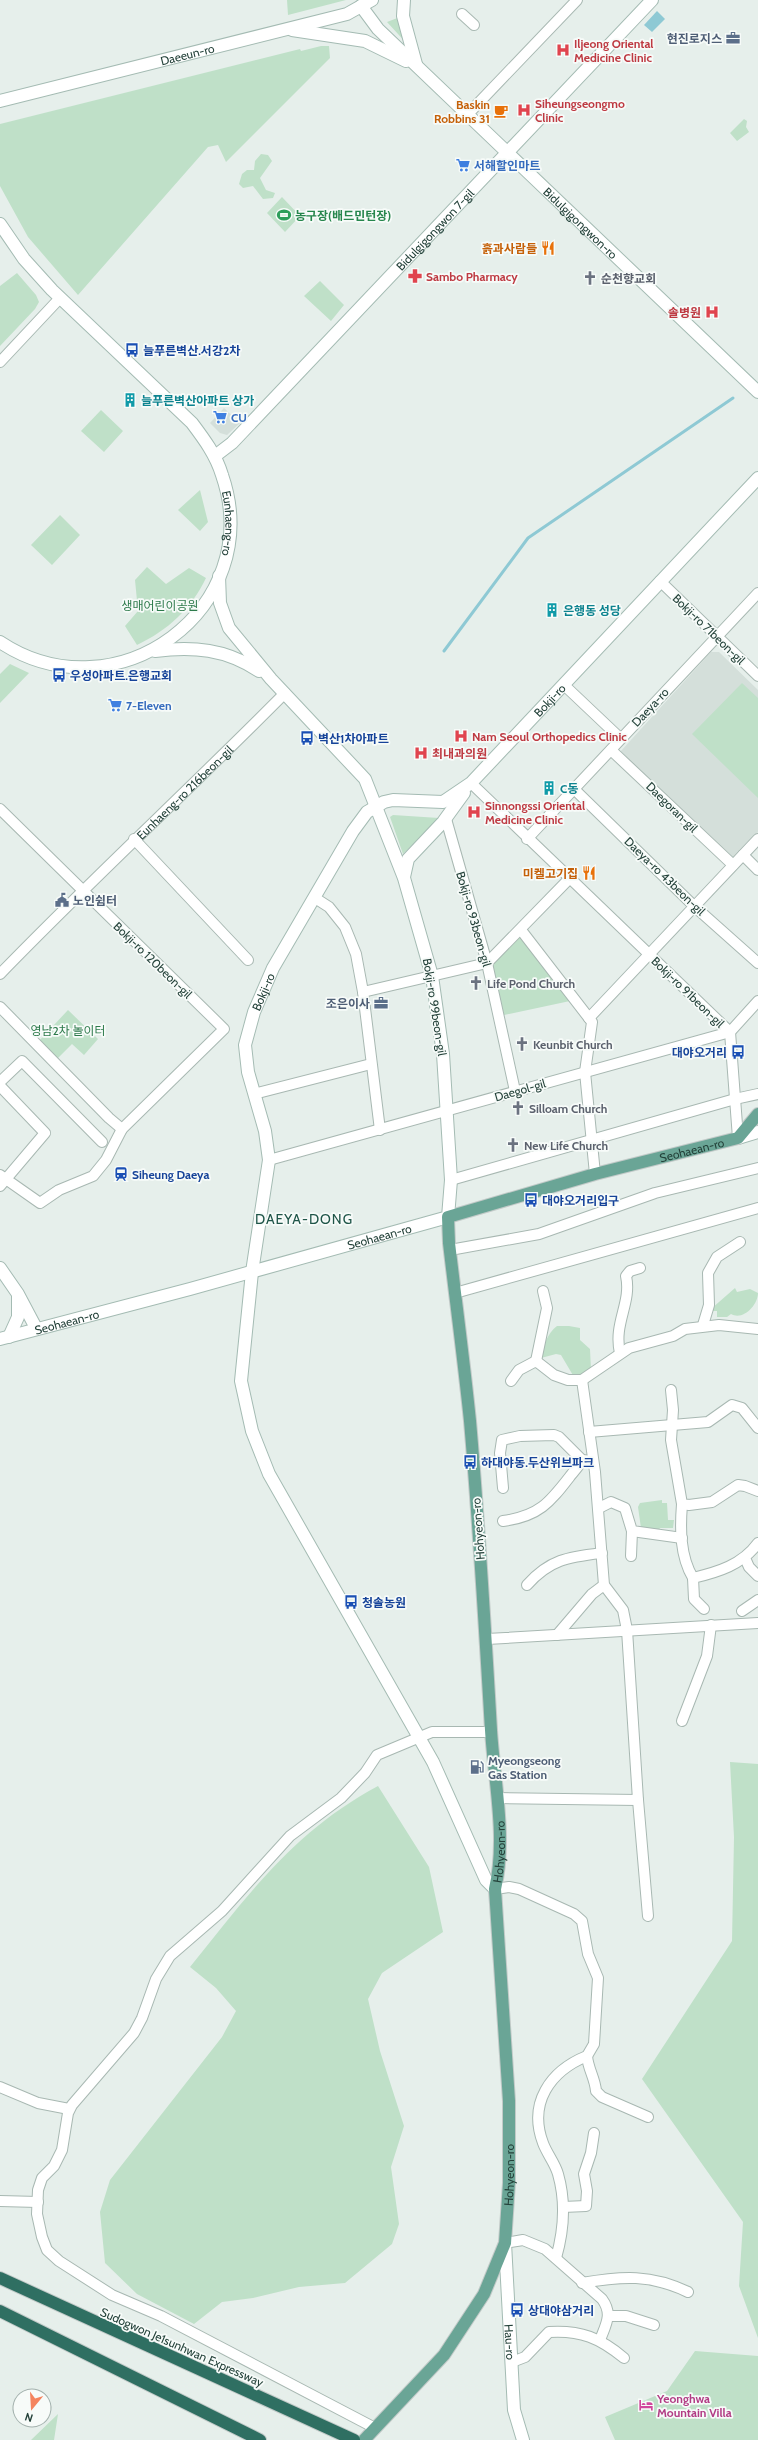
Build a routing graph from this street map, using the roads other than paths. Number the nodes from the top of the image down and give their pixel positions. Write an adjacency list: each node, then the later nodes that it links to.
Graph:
1 (372, 0): 5 (street, Daeeun-ro)
2 (404, 0): 9 (street)
3 (577, 0): 11 (street)
4 (652, 0): 12 (street, Bidulgigongwon 7-gil)
5 (362, 6): 8 (street, Daeeun-ro); 9 (street, Bidulgigongwon-ro)
6 (462, 14): 7 (street)
7 (474, 25)
8 (286, 29): 9 (street); 10 (street, Daeeun-ro)
9 (416, 66): 11 (street, Bidulgigongwon-ro)
10 (0, 101)
11 (468, 114): 12 (street, Bidulgigongwon-ro)
12 (507, 152): 16 (street, Bidulgigongwon-ro); 17 (street, Bidulgigongwon 7-gil)
13 (0, 224): 14 (street, Eunhaeng-ro)
14 (60, 298): 15 (street); 17 (street, Eunhaeng-ro)
15 (0, 362)
16 (758, 392)
17 (215, 456): 19 (street, Eunhaeng-ro)
18 (757, 482): 20 (street, Bokji-ro)
19 (219, 576): 24 (street, Eunhaeng-ro); 26 (street)
20 (660, 581): 22 (street, Bokji-ro 71beon-gil); 27 (street, Bokji-ro)
21 (758, 594): 22 (street, Daeya-ro)
22 (717, 636): 25 (street, Bokji-ro 71beon-gil); 29 (street, Daeya-ro)
23 (0, 642): 24 (street, Eunhaeng-ro)
24 (150, 652): 26 (street)
25 (758, 676)
26 (271, 679): 28 (street)
27 (564, 685): 29 (street); 31 (street, Bokji-ro)
28 (285, 693): 33 (street); 36 (street, Eunhaeng-ro 216beon-gil)
29 (620, 738): 30 (street, Daeya-ro)
30 (611, 750): 32 (street, Daeya-ro); 40 (street, Daegoran-gil)
31 (471, 784): 33 (street, Bokji-ro); 35 (street); 37 (street, Bokji-ro 91beon-gil)
32 (573, 788): 37 (street, Daeya-ro); 46 (street, Daeya-ro 43beon-gil)
33 (377, 806): 42 (street, Bokji-ro 99beon-gil); 45 (street, Bokji-ro)
34 (2, 811): 44 (street, Bokji-ro 120beon-gil)
35 (446, 819): 42 (street); 50 (street, Bokji-ro 93beon-gil)
36 (134, 839): 44 (street, Eunhaeng-ro 216beon-gil); 49 (street)
37 (527, 839): 43 (street, Bokji-ro 91beon-gil)
38 (758, 839): 39 (street)
39 (743, 855): 40 (street); 41 (street)
40 (733, 865): 46 (street)
41 (758, 870)
42 (404, 878): 53 (street, Bokji-ro 99beon-gil)
43 (569, 879): 47 (street); 48 (street, Bokji-ro 91beon-gil)
44 (82, 890): 52 (street); 69 (street, Bokji-ro 120beon-gil)
45 (315, 898): 54 (street); 64 (street, Bokji-ro)
46 (694, 906): 48 (street); 51 (street, Daeya-ro 43beon-gil)
47 (521, 930): 50 (street); 57 (street)
48 (648, 954): 57 (street); 58 (street, Bokji-ro 91beon-gil)
49 (248, 960)
50 (487, 963): 53 (street); 63 (street, Bokji-ro 93beon-gil)
51 (758, 963)
52 (0, 974)
53 (432, 976): 54 (street); 67 (street, Bokji-ro 99beon-gil)
54 (363, 992): 59 (street)
55 (758, 1001): 58 (street)
56 (0, 1007): 69 (street)
57 (589, 1018): 60 (street)
58 (730, 1032): 60 (street, Daegol-gil); 66 (street, Bokji-ro 91beon-gil)
59 (370, 1064): 64 (street); 70 (street)
60 (585, 1072): 63 (street, Daegol-gil); 73 (street)
61 (0, 1082): 74 (street)
62 (0, 1086): 79 (street)
63 (515, 1091): 67 (street, Daegol-gil)
64 (254, 1094): 75 (street, Bokji-ro)
65 (758, 1094): 66 (street)
66 (735, 1099): 72 (street, Bokji-ro 91beon-gil); 73 (street)
67 (447, 1112): 70 (street, Daegol-gil); 78 (street, Bokji-ro 99beon-gil)
68 (758, 1114): 72 (main road)
69 (122, 1129): 79 (street)
70 (380, 1130): 75 (street, Daegol-gil)
71 (758, 1132): 72 (street, Seohaean-ro)
72 (738, 1138): 77 (main road, Seohaean-ro)
73 (592, 1140): 77 (street); 78 (street)
74 (102, 1142)
75 (269, 1160): 86 (street, Bokji-ro)
76 (758, 1168): 83 (street)
77 (596, 1174): 81 (main road, Seohaean-ro)
78 (451, 1180): 81 (street, Bokji-ro 99beon-gil)
79 (2, 1181)
80 (758, 1208): 88 (street)
81 (448, 1217): 83 (main road, Hohyeon-ro); 86 (street, Seohaean-ro)
82 (740, 1242): 90 (street)
83 (450, 1250): 88 (main road, Hohyeon-ro)
84 (0, 1268): 89 (street)
85 (640, 1268): 94 (street)
86 (252, 1272): 91 (street, Seohaean-ro); 129 (street, Bokji-ro)
87 (543, 1291): 95 (street)
88 (455, 1293): 126 (main road, Hohyeon-ro)
89 (18, 1294): 91 (street); 93 (street)
90 (703, 1325): 92 (street); 94 (street)
91 (36, 1328): 93 (street, Seohaean-ro)
92 (758, 1329)
93 (4, 1338)
94 (620, 1353): 96 (street)
95 (536, 1361): 96 (street); 97 (street)
96 (582, 1380): 101 (street)
97 (511, 1381)
98 (671, 1390): 99 (street)
99 (670, 1426): 100 (street); 101 (street); 106 (street)
100 (758, 1428)
101 (589, 1432): 103 (street)
102 (582, 1460): 103 (street); 104 (street); 108 (street)
103 (593, 1460): 107 (street)
104 (502, 1488)
105 (758, 1491): 106 (street)
106 (682, 1504): 110 (street)
107 (599, 1508): 109 (street); 112 (street)
108 (503, 1521)
109 (632, 1531): 110 (street); 113 (street)
110 (682, 1538): 116 (street)
111 (758, 1543): 114 (street)
112 (602, 1553): 117 (street); 118 (street)
113 (631, 1556)
114 (745, 1558): 115 (street); 116 (street)
115 (758, 1576)
116 (693, 1578): 120 (street)
117 (527, 1585)
118 (604, 1585): 124 (street); 125 (street)
119 (758, 1600): 121 (street)
120 (704, 1609)
121 (742, 1611)
122 (758, 1623): 123 (street)
123 (711, 1626): 124 (street); 127 (street)
124 (627, 1630): 125 (street); 131 (street)
125 (557, 1635): 126 (street)
126 (487, 1639): 128 (main road, Hohyeon-ro)
127 (682, 1721)
128 (491, 1732): 129 (street); 130 (main road, Hohyeon-ro)
129 (420, 1737): 132 (street, Bokji-ro); 136 (street)
130 (498, 1798): 131 (street); 132 (main road, Hohyeon-ro)
131 (638, 1800): 133 (street)
132 (496, 1888): 134 (street); 142 (main road, Hohyeon-ro)
133 (648, 1916)
134 (587, 2056): 137 (street); 141 (street)
135 (0, 2087): 136 (street)
136 (69, 2109): 140 (street)
137 (648, 2117)
138 (594, 2133): 141 (street)
139 (0, 2201): 140 (street)
140 (38, 2202): 153 (street)
141 (563, 2207): 143 (street)
142 (505, 2243): 143 (street); 152 (street, Hau-ro); 153 (main road, Hohyeon-ro)
143 (556, 2258): 145 (street)
144 (0, 2278): 155 (highway, Sudogwon Je1sunhwan Expressway)
145 (582, 2283): 146 (street); 148 (street)
146 (688, 2292)
147 (0, 2310): 154 (highway)
148 (609, 2316): 149 (street); 150 (street)
149 (654, 2325)
150 (600, 2340): 151 (street); 152 (street)
151 (624, 2358)
152 (512, 2362): 157 (street, Hau-ro)
153 (375, 2428): 156 (main road, Hohyeon-ro)
154 (260, 2440)
155 (354, 2440)
156 (364, 2440)
157 (523, 2440)

